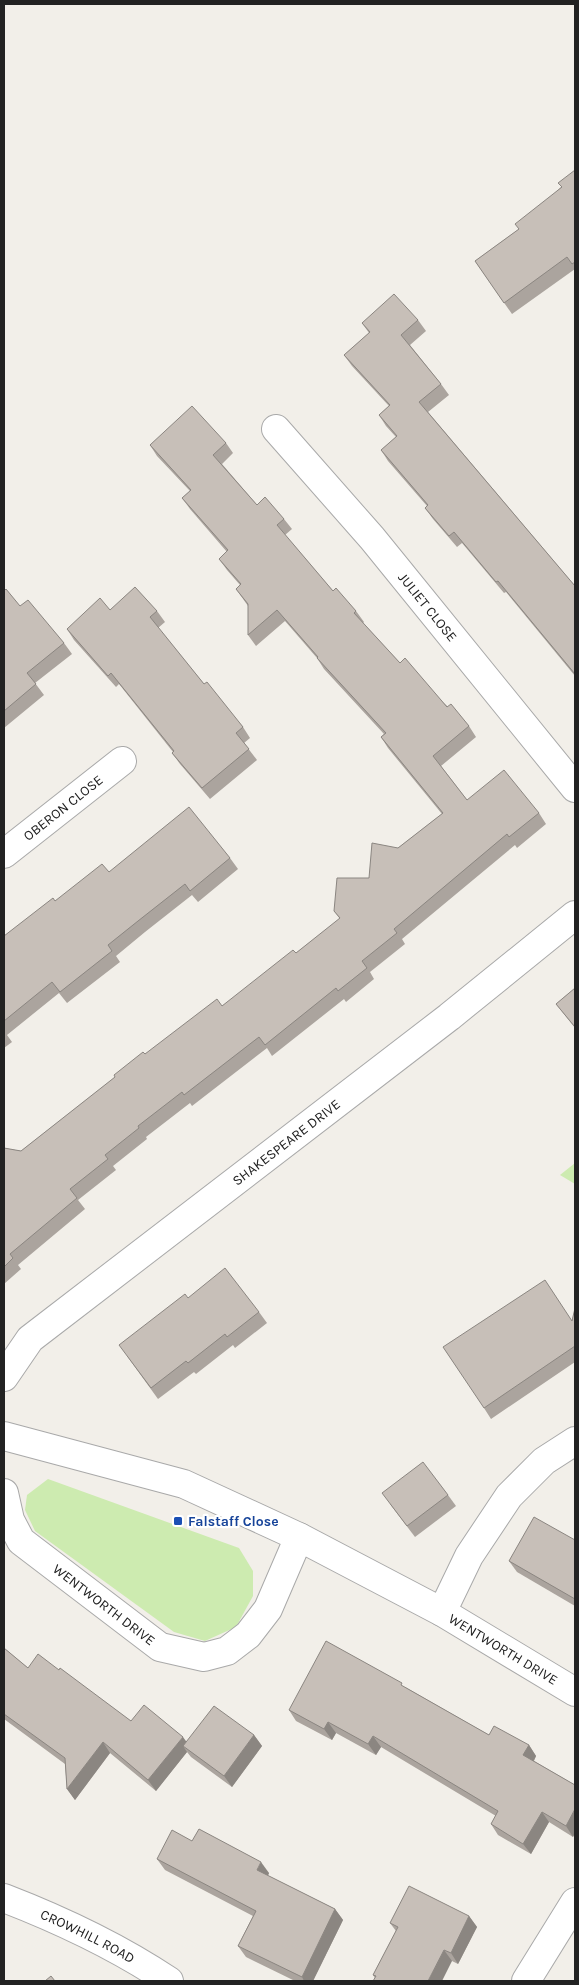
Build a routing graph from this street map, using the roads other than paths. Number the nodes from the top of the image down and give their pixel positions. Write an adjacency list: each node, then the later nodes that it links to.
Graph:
1 (276, 429): 3 (street, JULIET CLOSE)
2 (122, 761): 4 (street, OBERON CLOSE)
3 (575, 788)
4 (4, 854)
5 (575, 915): 6 (street, SHAKESPEARE DRIVE)
6 (4, 1377)
7 (4, 1436): 10 (street, WENTWORTH DRIVE)
8 (575, 1441): 11 (street)
9 (4, 1493): 10 (street, WENTWORTH DRIVE)
10 (299, 1537): 11 (street, WENTWORTH DRIVE)
11 (442, 1612): 12 (street, WENTWORTH DRIVE)
12 (575, 1692)
13 (4, 1898): 15 (street, CROWHILL ROAD)
14 (575, 1902): 16 (street)
15 (169, 1981)
16 (526, 1981)

